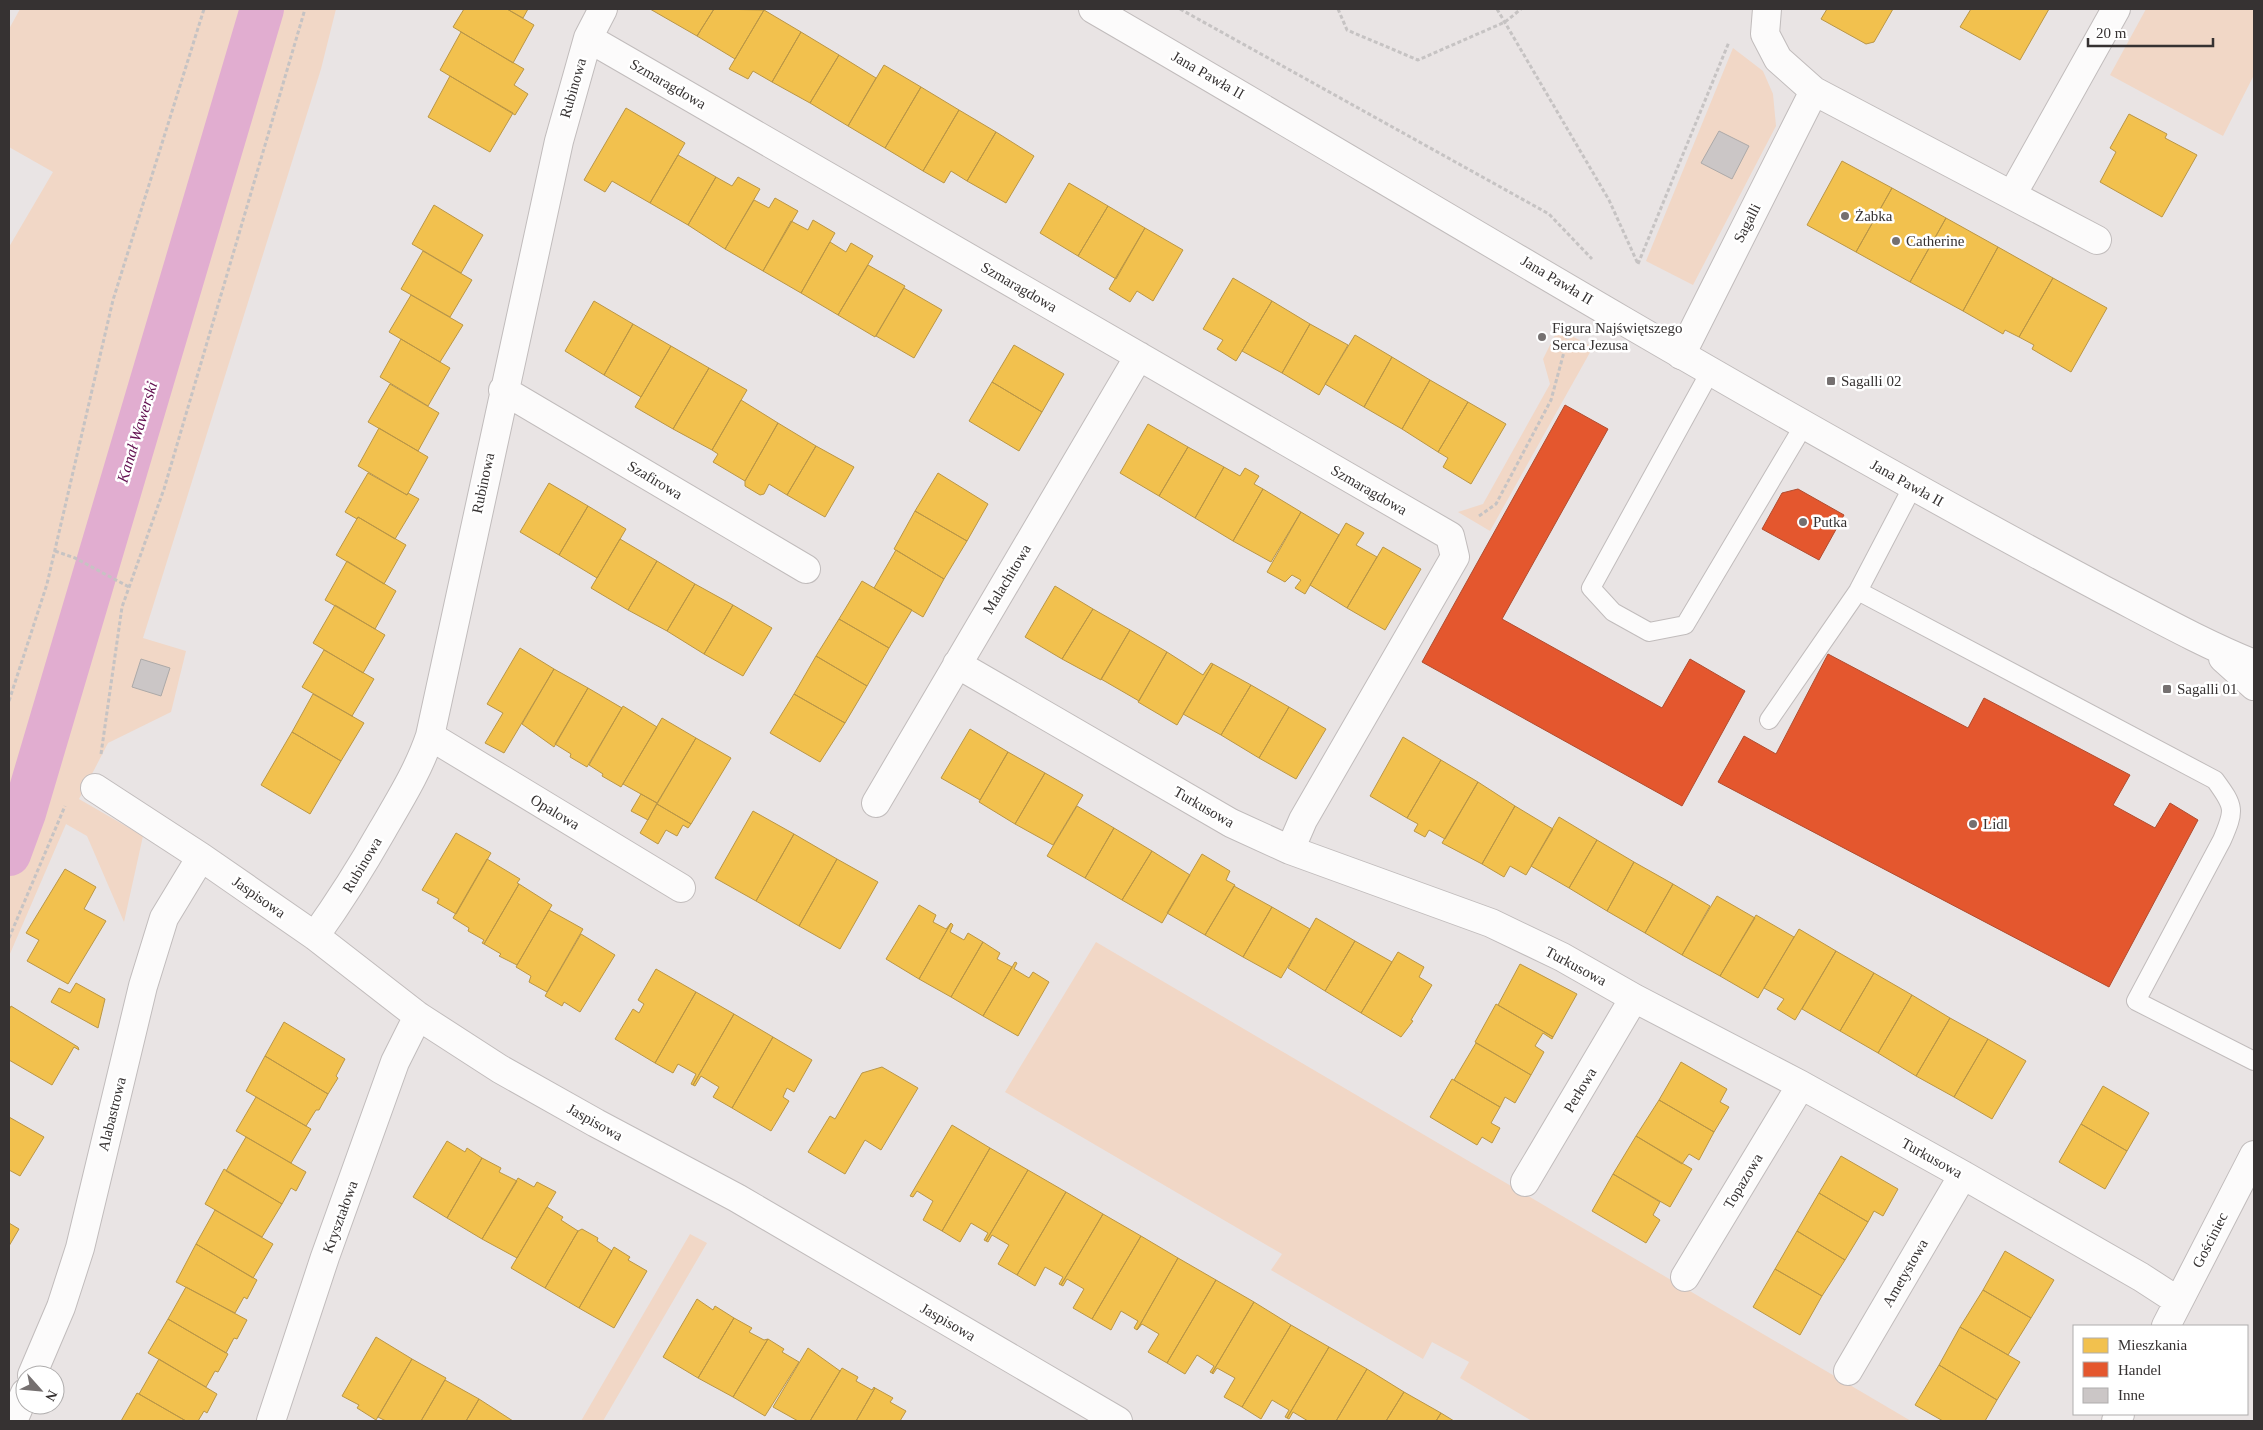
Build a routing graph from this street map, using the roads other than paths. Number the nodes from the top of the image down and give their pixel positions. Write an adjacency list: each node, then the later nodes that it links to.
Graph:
1 (603, 9): 5 (street, Rubinowa)
2 (1093, 9): 9 (street, Jana Pawła II)
3 (1767, 9): 6 (street)
4 (2116, 9): 7 (street)
5 (588, 38): 10 (street, Szmaragdowa); 12 (street, Rubinowa)
6 (1814, 91): 7 (street); 9 (street, Sagalli)
7 (2012, 195): 8 (street)
8 (2096, 240)
9 (1680, 355): 11 (street, Jana Pawła II)
10 (1139, 356): 18 (street, Malachitowa); 25 (street, Szmaragdowa)
11 (1710, 372): 13 (street, Jana Pawła II); 13 (lane)
12 (503, 390): 15 (street, Szafirowa); 22 (street, Rubinowa)
13 (1804, 425): 14 (street, Jana Pawła II)
14 (1912, 486): 16 (lane); 17 (street, Jana Pawła II)
15 (806, 569)
16 (1858, 591): 21 (lane); 31 (lane)
17 (2209, 646): 19 (street, Jana Pawła II); 20 (street, Jana Pawła II)
18 (957, 664): 24 (street, Malachitowa); 25 (street, Turkusowa)
19 (2254, 664)
20 (2254, 686)
21 (1769, 720)
22 (430, 736): 27 (street, Opalowa); 28 (street, Rubinowa)
23 (95, 788): 26 (street, Jaspisowa)
24 (876, 803)
25 (1290, 850): 29 (street, Turkusowa)
26 (201, 857): 28 (street, Jaspisowa); 39 (street, Alabastrowa)
27 (681, 888)
28 (315, 936): 30 (street, Jaspisowa)
29 (1634, 998): 32 (street, Turkusowa); 35 (street, Perłowa)
30 (418, 1016): 41 (street, Kryształowa); 42 (street, Jaspisowa)
31 (2254, 1061)
32 (1800, 1085): 34 (street, Turkusowa); 36 (street, Topazowa)
33 (2254, 1155): 37 (street, Gościniec)
34 (1963, 1175): 37 (street, Turkusowa); 40 (street, Ametystowa)
35 (1525, 1182)
36 (1685, 1277)
37 (2178, 1302): 38 (street, Gościniec)
38 (2166, 1325)
39 (36, 1365)
40 (1848, 1371)
41 (271, 1421)
42 (1118, 1421)

